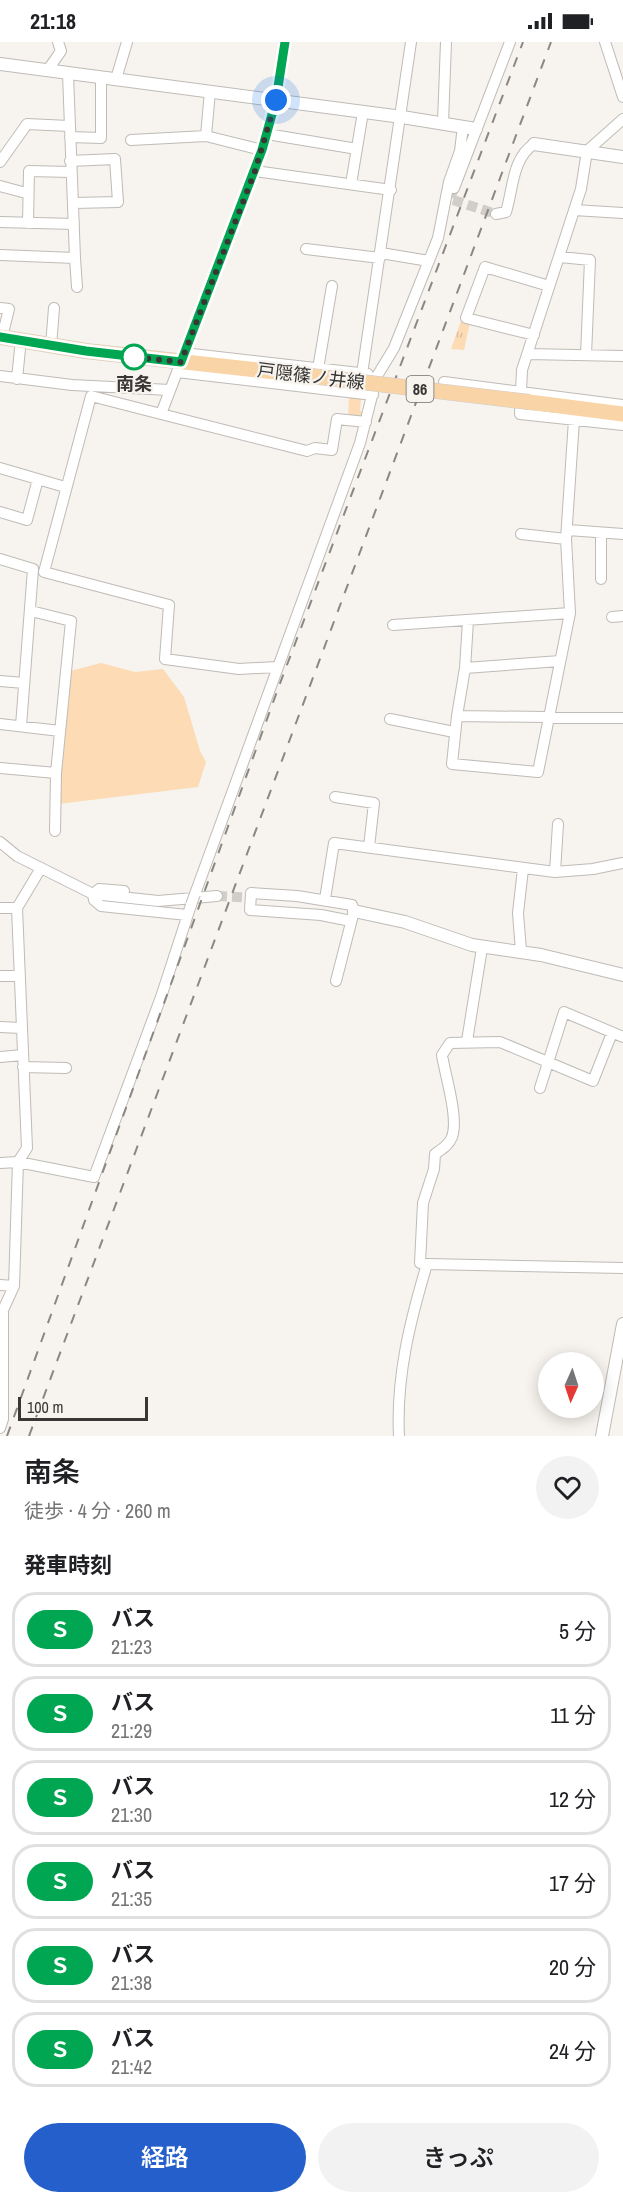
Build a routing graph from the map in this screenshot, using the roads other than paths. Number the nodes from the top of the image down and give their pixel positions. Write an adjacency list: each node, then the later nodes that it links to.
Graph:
1 (58, 42): 10 (street)
2 (127, 42): 13 (street)
3 (285, 42): 16 (street)
4 (411, 42): 18 (street)
5 (446, 42): 20 (street)
6 (510, 42): 22 (street)
7 (605, 42): 9 (street)
8 (0, 64): 10 (street)
9 (617, 65): 15 (street)
10 (47, 71): 11 (street)
11 (68, 74): 12 (street); 23 (street)
12 (101, 76): 13 (street); 23 (street)
13 (116, 79): 14 (street)
14 (210, 91): 16 (street); 25 (street)
15 (623, 97)
16 (276, 100): 17 (street); 24 (street)
17 (363, 112): 18 (street); 29 (street)
18 (402, 117): 20 (street); 39 (street)
19 (623, 119): 31 (street)
20 (443, 123): 21 (street)
21 (462, 126): 22 (street); 53 (street)
22 (476, 129): 38 (street)
23 (70, 132): 28 (street); 34 (street)
24 (267, 134): 29 (street); 30 (street)
25 (206, 136): 26 (street); 30 (street)
26 (131, 140)
27 (534, 144): 31 (street); 44 (street)
28 (4, 148): 33 (street)
29 (357, 149): 36 (street)
30 (262, 150): 35 (street)
31 (587, 151): 32 (street); 42 (street)
32 (623, 156)
33 (0, 162)
34 (71, 166): 40 (street); 41 (street); 41 (street)
35 (255, 171): 36 (street); 66 (street)
36 (351, 184): 39 (street)
37 (0, 186): 40 (street)
38 (454, 188)
39 (391, 190): 50 (street)
40 (26, 193): 46 (street)
41 (73, 203): 47 (street)
42 (574, 210): 43 (street); 51 (street)
43 (623, 213)
44 (496, 214)
45 (0, 222): 46 (street)
46 (28, 223): 47 (street)
47 (74, 224): 52 (street)
48 (306, 249): 50 (street)
49 (0, 255): 52 (street)
50 (380, 255): 53 (street); 68 (street)
51 (560, 257): 55 (street); 64 (street)
52 (75, 258): 56 (street)
53 (429, 261): 69 (street)
54 (332, 286): 67 (street)
55 (549, 286): 60 (street); 60 (street)
56 (77, 287)
57 (0, 308): 59 (street)
58 (54, 308): 61 (street)
59 (2, 333): 61 (main road, 戸隠篠ノ井線 / 86)
60 (534, 335): 63 (street)
61 (51, 346): 66 (main road, 戸隠篠ノ井線 / 86)
62 (20, 350): 71 (street)
63 (528, 354): 64 (street); 76 (street)
64 (586, 355): 65 (street)
65 (623, 356)
66 (180, 362): 67 (main road, 戸隠篠ノ井線 / 86); 73 (street); 75 (street)
67 (315, 373): 68 (street); 76 (main road, 戸隠篠ノ井線 / 86, bridge)
68 (362, 374): 69 (street)
69 (377, 375): 75 (street)
70 (0, 376): 71 (street)
71 (17, 379): 74 (street)
72 (444, 382): 76 (street)
73 (170, 390): 74 (street); 78 (street)
74 (91, 391): 78 (street); 85 (street)
75 (373, 395): 81 (street)
76 (525, 398): 77 (street); 79 (main road, 戸隠篠ノ井線 / 86); 80 (street)
77 (623, 405)
78 (161, 414): 81 (street)
79 (623, 414)
80 (574, 420): 82 (street); 90 (street)
81 (366, 422): 98 (street)
82 (623, 425)
83 (0, 468): 84 (street)
84 (38, 479): 85 (street); 86 (street)
85 (65, 487): 98 (street)
86 (0, 512)
87 (602, 532): 89 (street); 90 (street); 92 (street)
88 (521, 534): 90 (street)
89 (623, 534)
90 (567, 535): 94 (street)
91 (0, 559): 93 (street)
92 (601, 579)
93 (31, 611): 101 (street); 108 (street)
94 (570, 613): 95 (street); 97 (street)
95 (468, 621): 96 (street); 99 (street)
96 (393, 625)
97 (560, 662): 99 (street); 103 (street)
98 (277, 667): 121 (street)
99 (465, 668): 102 (street)
100 (0, 681): 101 (street)
101 (24, 683): 107 (street)
102 (457, 716): 103 (street); 109 (street)
103 (550, 716): 105 (street); 109 (street)
104 (390, 718): 109 (street)
105 (623, 718)
106 (0, 724): 107 (street)
107 (21, 726): 108 (street)
108 (60, 730): 111 (street)
109 (454, 732)
110 (0, 768): 111 (street)
111 (56, 773): 114 (street)
112 (335, 797): 116 (street)
113 (558, 824): 120 (street)
114 (55, 831)
115 (0, 843): 118 (street)
116 (369, 847): 119 (street); 125 (street)
117 (623, 863): 120 (street)
118 (41, 868): 122 (street); 127 (street)
119 (523, 869): 120 (street); 131 (street)
120 (555, 872)
121 (196, 892): 122 (street); 128 (street, bridge)
122 (93, 894): 123 (street); 128 (street)
123 (217, 896)
124 (256, 898): 129 (street)
125 (325, 899): 129 (street); 129 (street)
126 (0, 908): 127 (street)
127 (17, 908): 134 (street)
128 (189, 910): 145 (street)
129 (353, 916): 130 (street); 135 (street)
130 (482, 948): 131 (street); 139 (street)
131 (521, 951): 132 (street)
132 (623, 975)
133 (0, 976): 134 (street)
134 (20, 976): 137 (street)
135 (336, 981)
136 (0, 1027): 137 (street)
137 (21, 1028): 141 (street)
138 (618, 1035): 142 (street); 142 (street)
139 (467, 1041): 142 (street); 147 (street)
140 (0, 1057): 141 (street)
141 (23, 1061): 143 (street); 145 (street)
142 (549, 1062): 144 (street)
143 (66, 1068)
144 (540, 1088)
145 (18, 1162): 146 (street); 150 (street)
146 (0, 1163)
147 (420, 1263)
148 (623, 1268): 153 (street)
149 (0, 1285): 150 (street)
150 (14, 1286): 152 (street)
151 (623, 1324): 154 (street)
152 (0, 1428)
153 (399, 1436)
154 (602, 1436)

